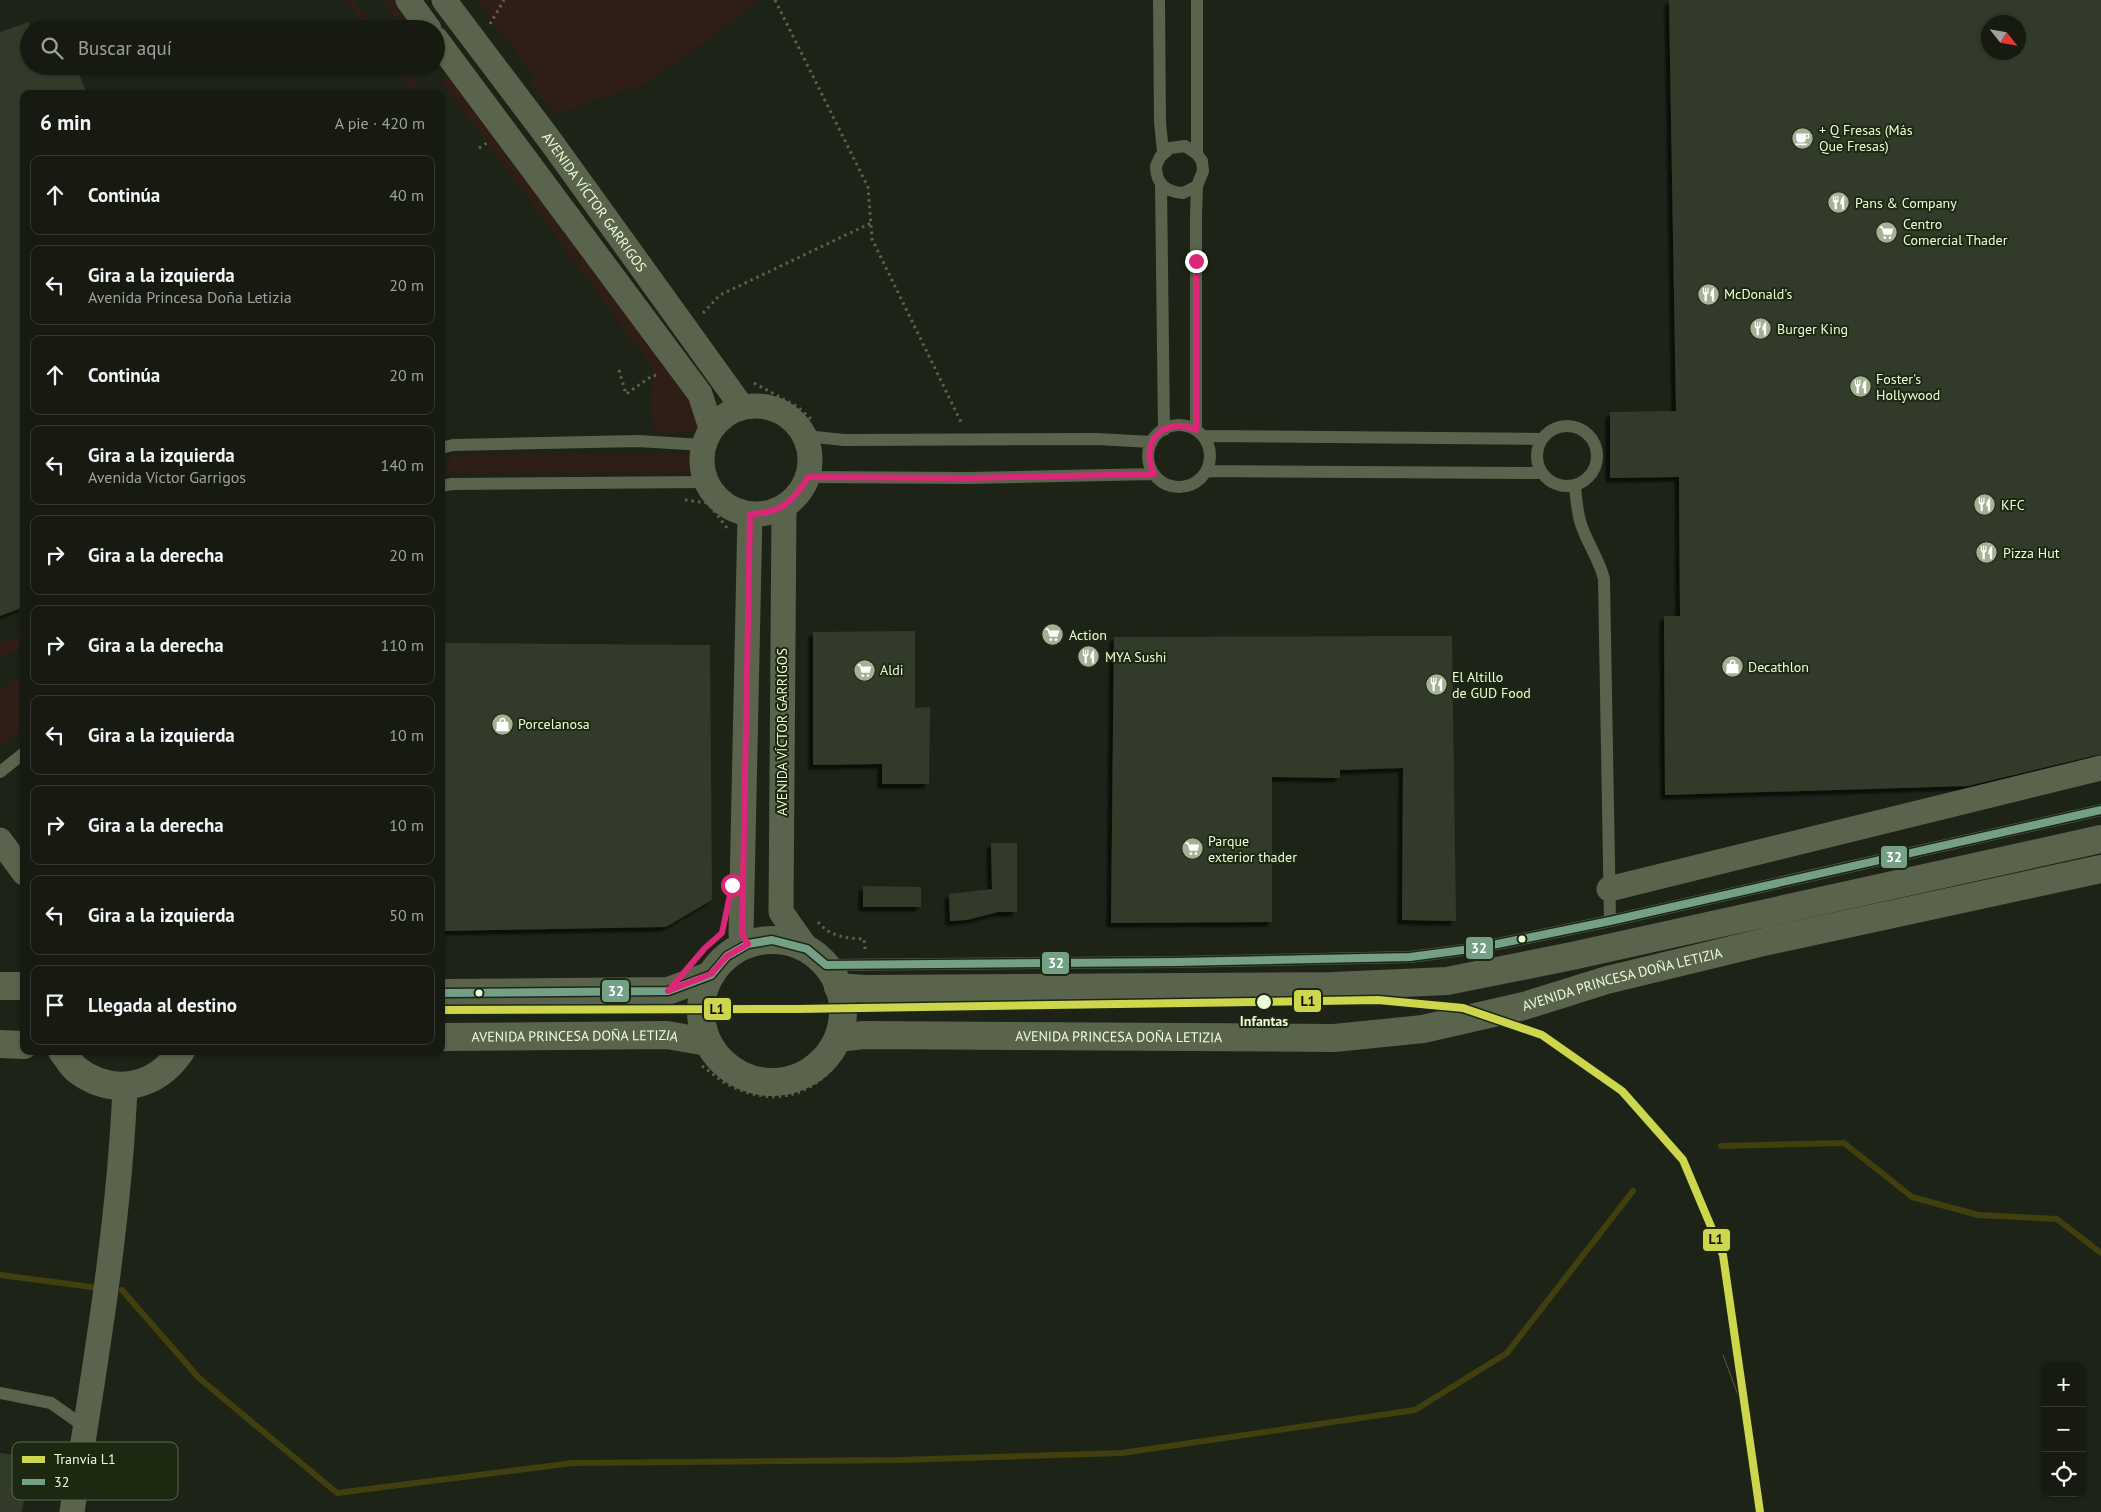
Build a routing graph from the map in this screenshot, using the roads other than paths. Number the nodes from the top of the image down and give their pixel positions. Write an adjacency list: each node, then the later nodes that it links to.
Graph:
1 (408, 0): 5 (street)
2 (444, 0): 11 (street, AVENIDA VÍCTOR GARRIGOS)
3 (1159, 0): 7 (lane)
4 (1197, 0): 8 (lane)
5 (422, 20)
6 (445, 51): 15 (street, AVENIDA VÍCTOR GARRIGOS)
7 (1164, 152): 8 (lane); 9 (lane)
8 (1197, 154): 10 (lane)
9 (1161, 184): 10 (lane); 13 (lane)
10 (1197, 186): 14 (lane)
11 (742, 407): 12 (street); 15 (street)
12 (810, 429): 17 (lane); 22 (street)
13 (1164, 430): 14 (lane); 17 (lane)
14 (1199, 433): 16 (lane); 19 (lane)
15 (707, 437): 18 (lane); 23 (street)
16 (1542, 440): 20 (lane); 25 (lane)
17 (1152, 442): 21 (lane)
18 (447, 446)
19 (1206, 471): 20 (lane); 21 (lane)
20 (1541, 473): 25 (lane)
21 (1154, 474): 22 (lane)
22 (808, 477): 26 (street)
23 (706, 482): 24 (lane); 27 (street)
24 (447, 485)
25 (1574, 486): 36 (lane)
26 (784, 507): 27 (street); 40 (street, AVENIDA VÍCTOR GARRIGOS)
27 (750, 514): 38 (street)
28 (20, 756): 30 (lane)
29 (2101, 768): 36 (street)
30 (0, 772)
31 (2101, 810): 37 (lane)
32 (2101, 839): 40 (street)
33 (0, 840): 34 (street)
34 (20, 868)
35 (2101, 869): 47 (street, AVENIDA PRINCESA DOÑA LETIZIA)
36 (1609, 889): 37 (lane)
37 (1610, 921): 40 (lane)
38 (748, 944): 39 (street); 40 (street)
39 (705, 964): 43 (street); 48 (street)
40 (824, 967): 47 (street)
41 (0, 986): 42 (street)
42 (20, 986)
43 (445, 993)
44 (445, 1037): 48 (street, AVENIDA PRINCESA DOÑA LETIZIA)
45 (0, 1044): 46 (street)
46 (20, 1045)
47 (840, 1048): 48 (street)
48 (701, 1051)
49 (65, 1055): 51 (street)
50 (178, 1055): 51 (street)
51 (124, 1087): 53 (street)
52 (0, 1392): 53 (lane)
53 (85, 1427): 54 (street)
54 (83, 1442)

